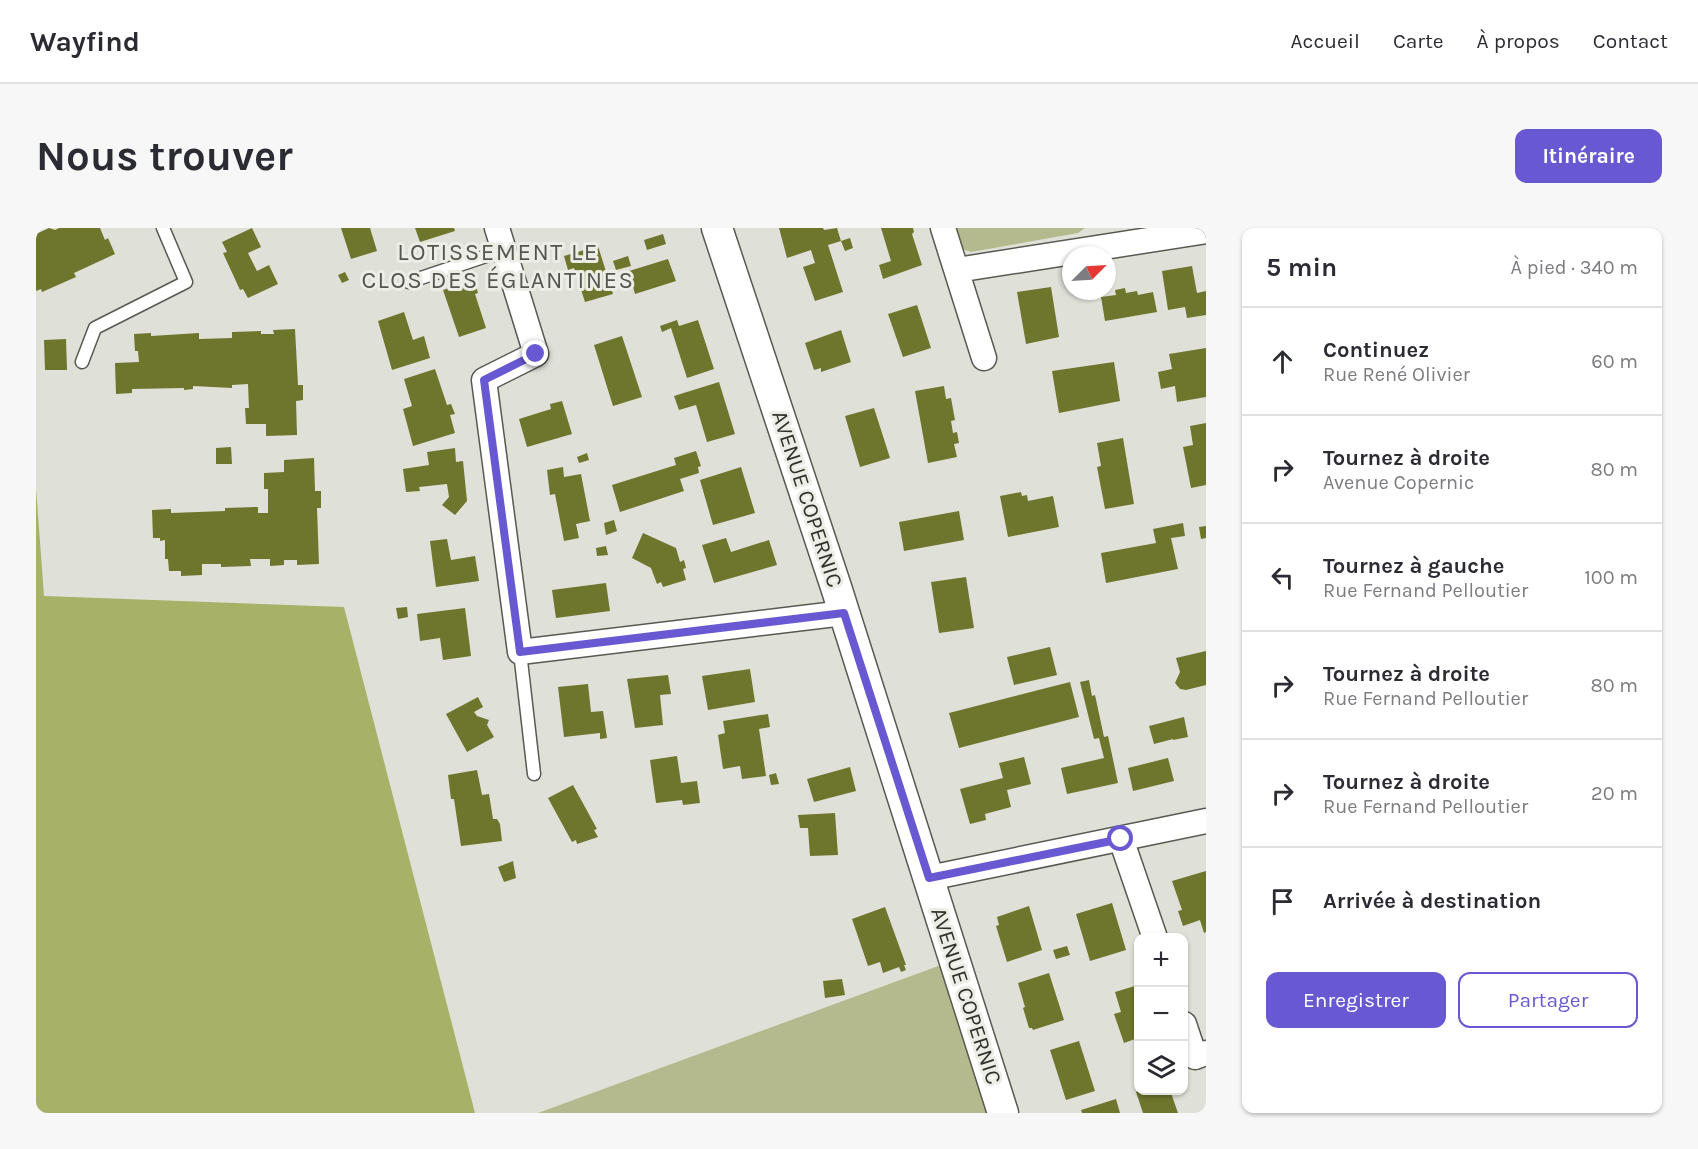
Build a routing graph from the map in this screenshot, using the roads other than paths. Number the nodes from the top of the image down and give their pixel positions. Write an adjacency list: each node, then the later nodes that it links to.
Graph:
1 (163, 228): 10 (lane)
2 (717, 228): 11 (street, AVENUE COPERNIC)
3 (943, 228): 7 (street)
4 (1206, 231): 5 (street)
5 (1108, 237): 7 (street)
6 (501, 239): 8 (lane); 12 (street)
7 (957, 270): 9 (street)
8 (409, 282)
9 (984, 358)
10 (82, 362)
11 (844, 613): 12 (street); 16 (street, AVENUE COPERNIC)
12 (520, 652): 13 (lane)
13 (534, 774)
14 (1206, 821): 15 (street)
15 (1121, 839): 16 (street); 17 (street)
16 (929, 878): 20 (street, AVENUE COPERNIC)
17 (1153, 933)
18 (1188, 1036): 19 (street)
19 (1206, 1053)
20 (1003, 1113)

